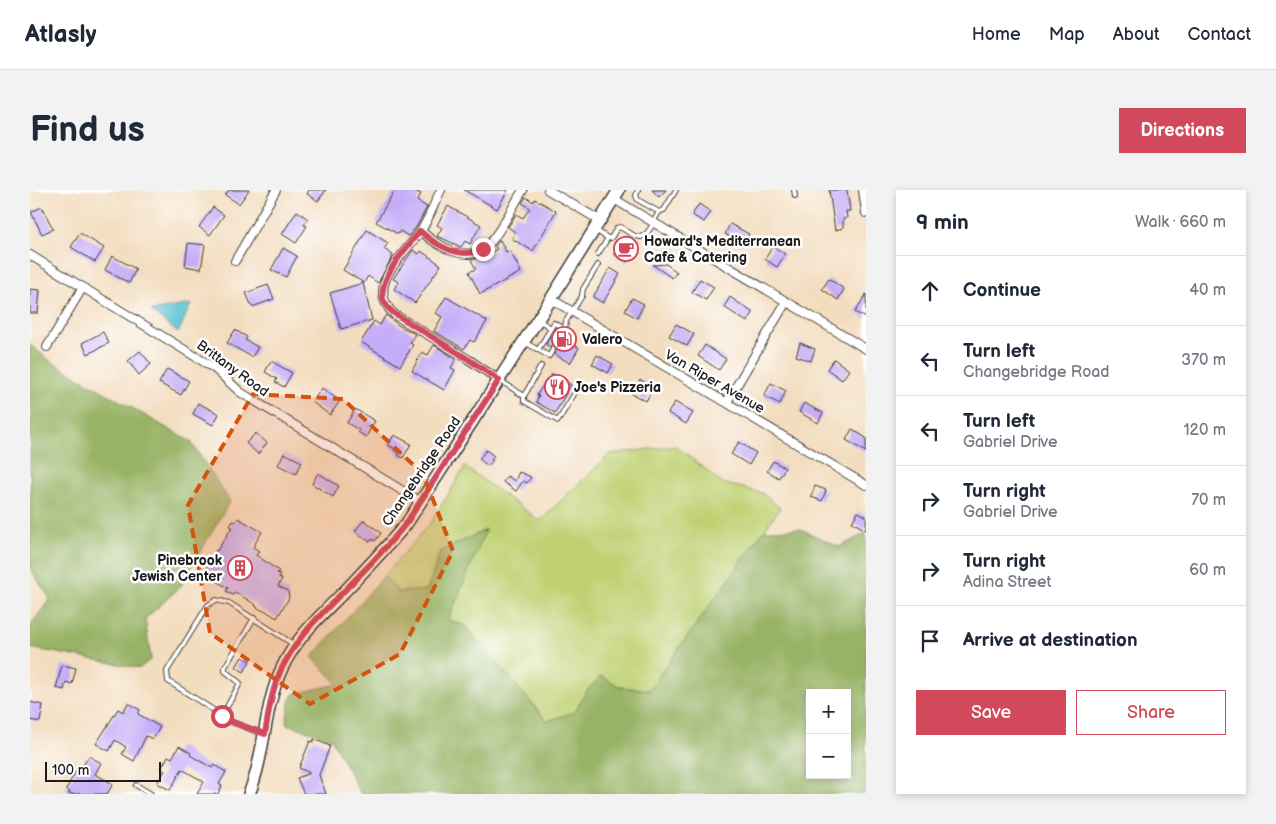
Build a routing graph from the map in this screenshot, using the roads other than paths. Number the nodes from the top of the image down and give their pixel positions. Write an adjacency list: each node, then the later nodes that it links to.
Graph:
1 (276, 190): 19 (street)
2 (441, 190): 15 (street)
3 (523, 190): 15 (street)
4 (548, 190): 14 (street)
5 (638, 190): 11 (lane)
6 (676, 190): 11 (lane)
7 (794, 190): 10 (lane)
8 (863, 190): 12 (street)
9 (616, 195): 13 (street); 14 (main road, Changebridge Road)
10 (795, 196)
11 (659, 212): 13 (lane)
12 (866, 213)
13 (653, 223): 16 (lane); 23 (street)
14 (598, 226): 16 (lane); 22 (main road, Changebridge Road)
15 (420, 231): 33 (street)
16 (608, 238): 17 (lane)
17 (598, 254)
18 (30, 255): 21 (street, Brittany Road)
19 (235, 261)
20 (598, 265): 24 (lane)
21 (83, 287): 29 (street); 38 (street, Brittany Road)
22 (551, 299): 24 (street, Van Riper Avenue); 25 (main road, Changebridge Road)
23 (786, 302): 30 (street); 36 (street)
24 (572, 312): 27 (lane); 36 (street, Van Riper Avenue)
25 (538, 319): 26 (lane); 28 (main road, Changebridge Road)
26 (551, 328): 27 (lane); 31 (lane)
27 (565, 329): 31 (lane)
28 (524, 341): 31 (lane); 33 (main road, Changebridge Road)
29 (47, 348)
30 (866, 349)
31 (538, 350)
32 (541, 366): 35 (lane)
33 (499, 380): 35 (lane); 38 (main road, Changebridge Road)
34 (576, 391): 35 (lane)
35 (524, 396)
36 (727, 402): 37 (street, Van Riper Avenue)
37 (866, 485)
38 (421, 502): 40 (main road, Changebridge Road)
39 (254, 618): 40 (lane); 41 (lane); 41 (lane)
40 (295, 645): 42 (main road, Changebridge Road)
41 (222, 716): 42 (lane)
42 (265, 734): 45 (main road, Changebridge Road)
43 (136, 785): 44 (lane)
44 (151, 794)
45 (249, 794)

